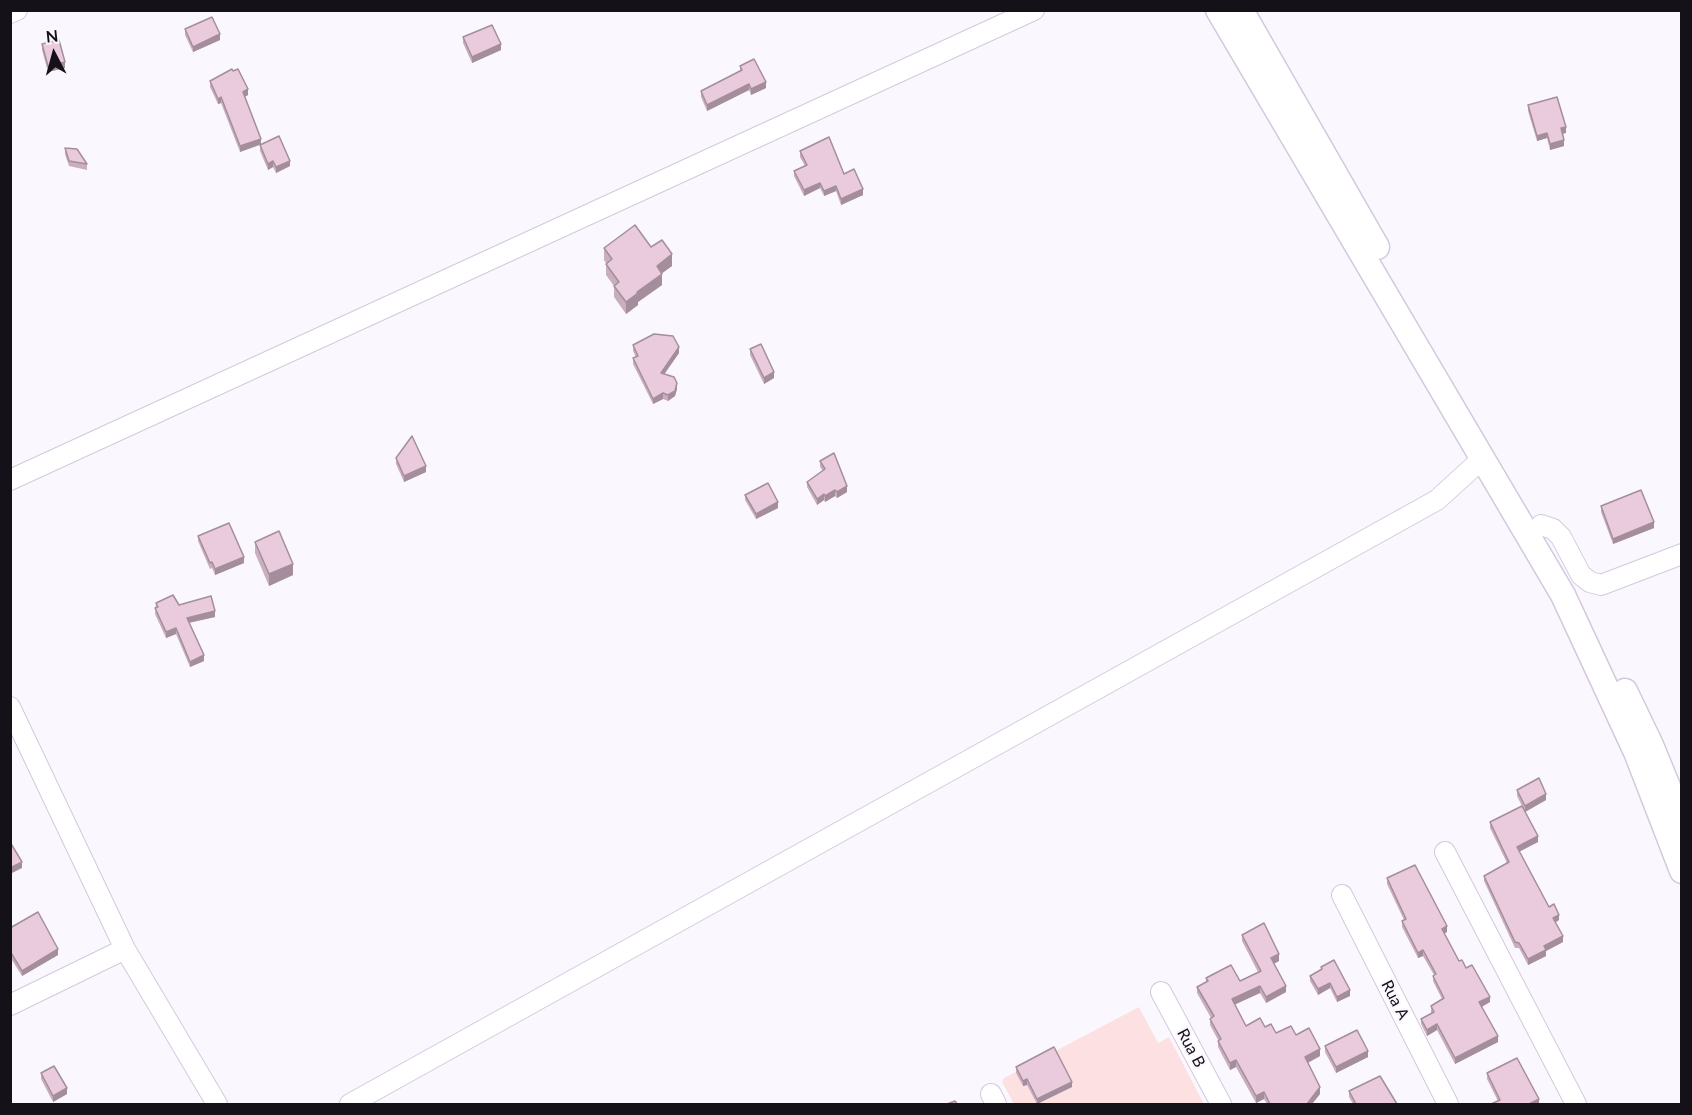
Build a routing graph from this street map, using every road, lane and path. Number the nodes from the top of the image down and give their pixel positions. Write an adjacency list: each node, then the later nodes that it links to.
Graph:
1 (17, 10): 5 (street)
2 (1034, 10): 7 (street)
3 (1218, 10): 6 (main road)
4 (1241, 10): 8 (main road)
5 (10, 13)
6 (1483, 458): 13 (main road); 19 (street)
7 (10, 480)
8 (1541, 525): 9 (street); 11 (main road)
9 (1682, 554)
10 (10, 706): 15 (street)
11 (1682, 821)
12 (1445, 852): 22 (street)
13 (1682, 871)
14 (1342, 895): 21 (street, Rua A)
15 (125, 949): 17 (street); 18 (street)
16 (1161, 992): 20 (street, Rua B)
17 (10, 1005)
18 (217, 1104)
19 (350, 1104)
20 (1221, 1104)
21 (1448, 1104)
22 (1576, 1104)

